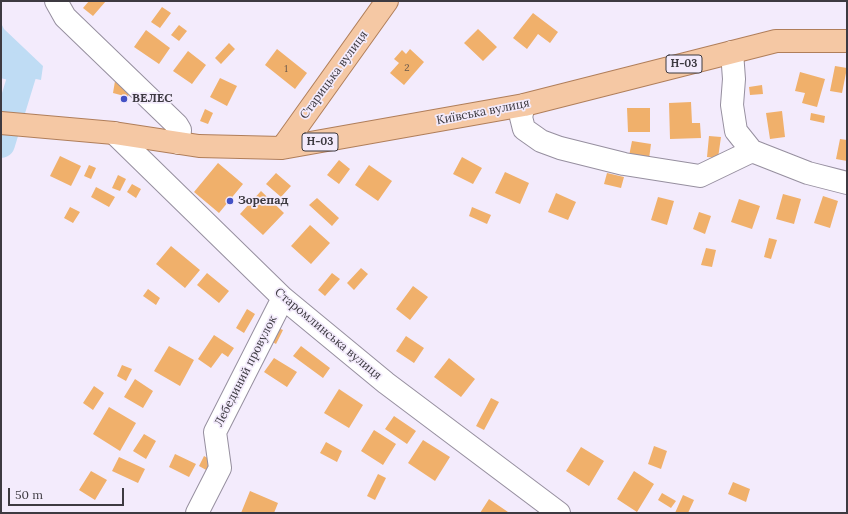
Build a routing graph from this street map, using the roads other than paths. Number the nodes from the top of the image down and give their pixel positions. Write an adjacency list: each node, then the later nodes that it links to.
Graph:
1 (56, 1): 8 (street)
2 (387, 1): 9 (main road, Старицька вулиця)
3 (847, 41): 4 (main road, Київська вулиця / Н-03)
4 (732, 52): 5 (main road, Київська вулиця / Н-03); 10 (street)
5 (524, 105): 9 (main road, Київська вулиця / Н-03); 10 (street)
6 (8, 124): 7 (main road, Н-03)
7 (114, 133): 8 (main road, Київська вулиця / Н-03); 12 (street, Старомлинська вулиця)
8 (180, 143): 9 (main road, Київська вулиця / Н-03)
9 (282, 148)
10 (752, 151): 11 (street)
11 (847, 183)
12 (283, 298): 13 (street, Лебединий провулок); 14 (street, Старомлинська вулиця)
13 (197, 513)
14 (559, 513)

